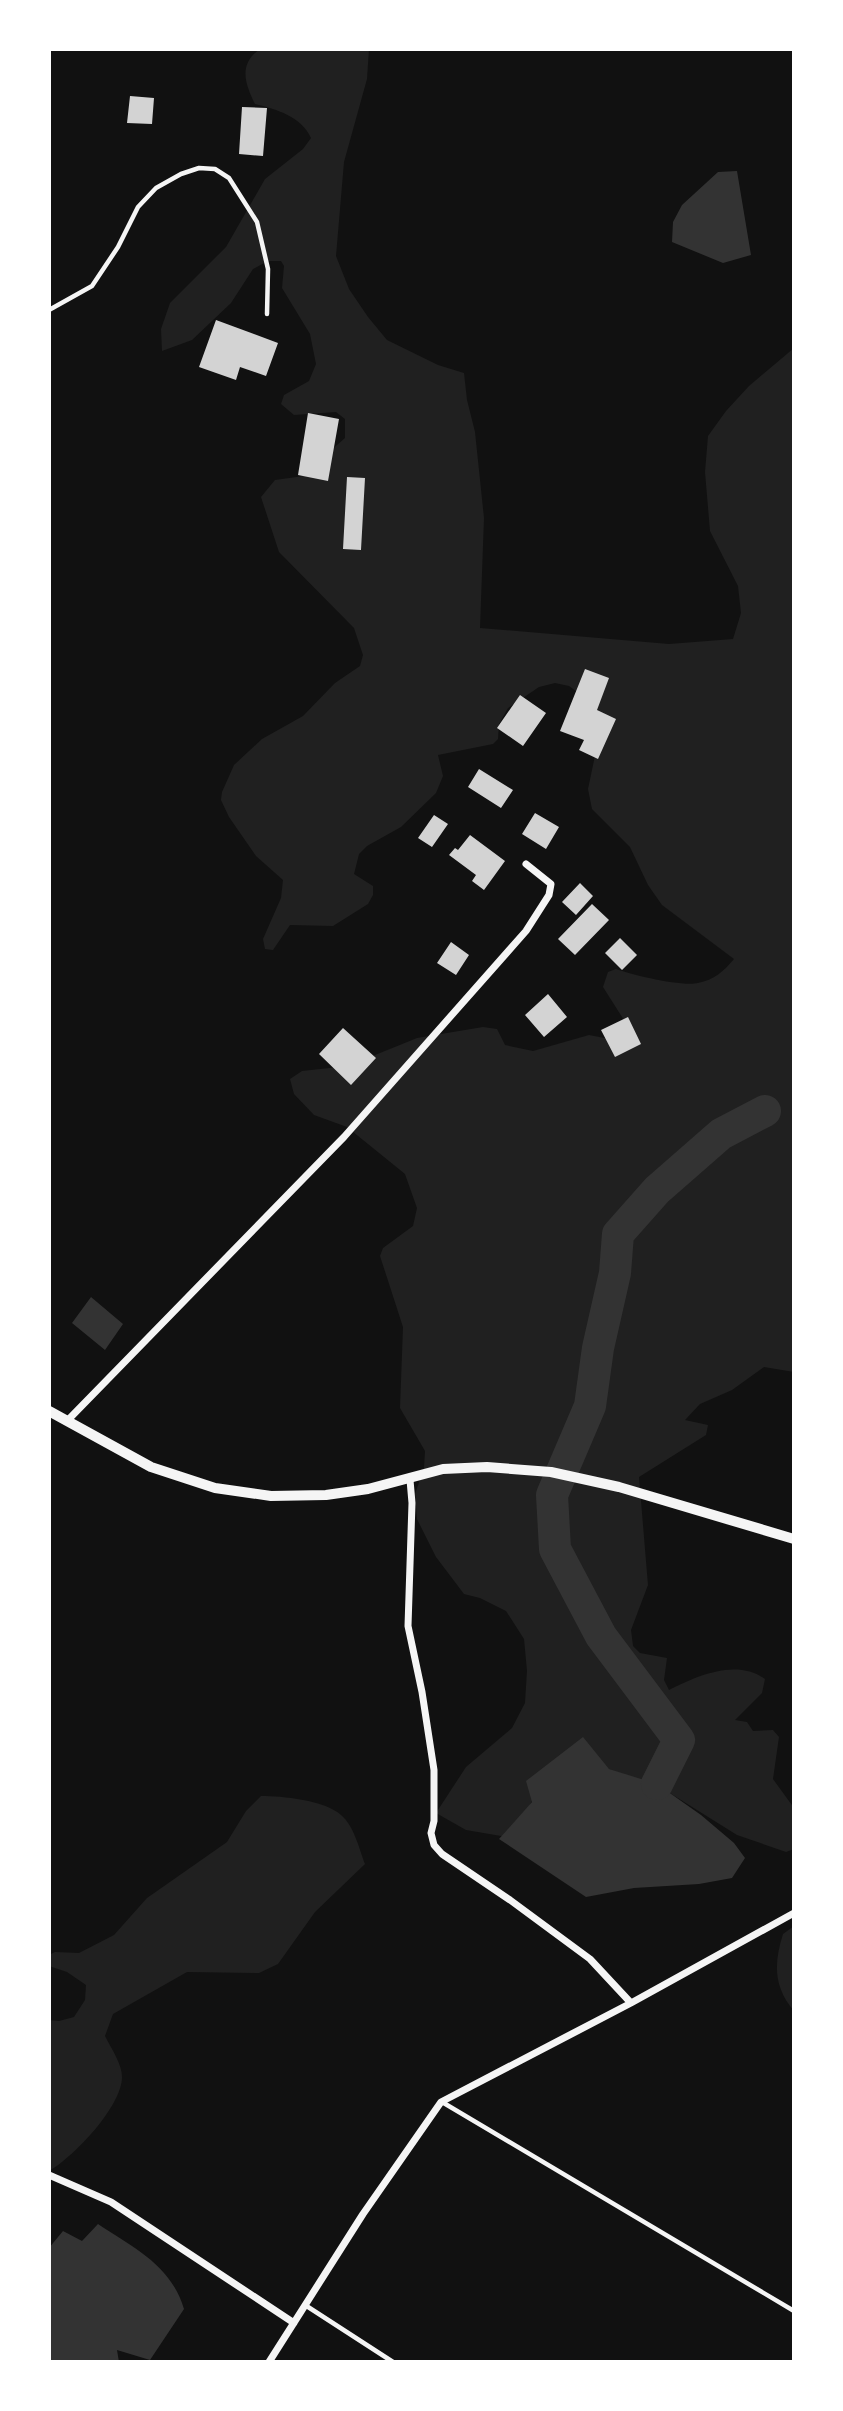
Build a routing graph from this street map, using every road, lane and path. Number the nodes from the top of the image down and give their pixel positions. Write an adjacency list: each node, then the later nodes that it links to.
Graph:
1 (49, 310): 2 (lane)
2 (267, 314)
3 (526, 864): 5 (street)
4 (52, 1416): 5 (street)
5 (68, 1420): 6 (street)
6 (410, 1480): 7 (street); 9 (street)
7 (794, 1539)
8 (794, 1913): 9 (street)
9 (631, 2003): 10 (street)
10 (442, 2102): 12 (street); 13 (lane)
11 (49, 2175): 14 (street)
12 (305, 2305): 14 (street); 16 (lane)
13 (794, 2311)
14 (294, 2323): 15 (street)
15 (269, 2362)
16 (393, 2362)

